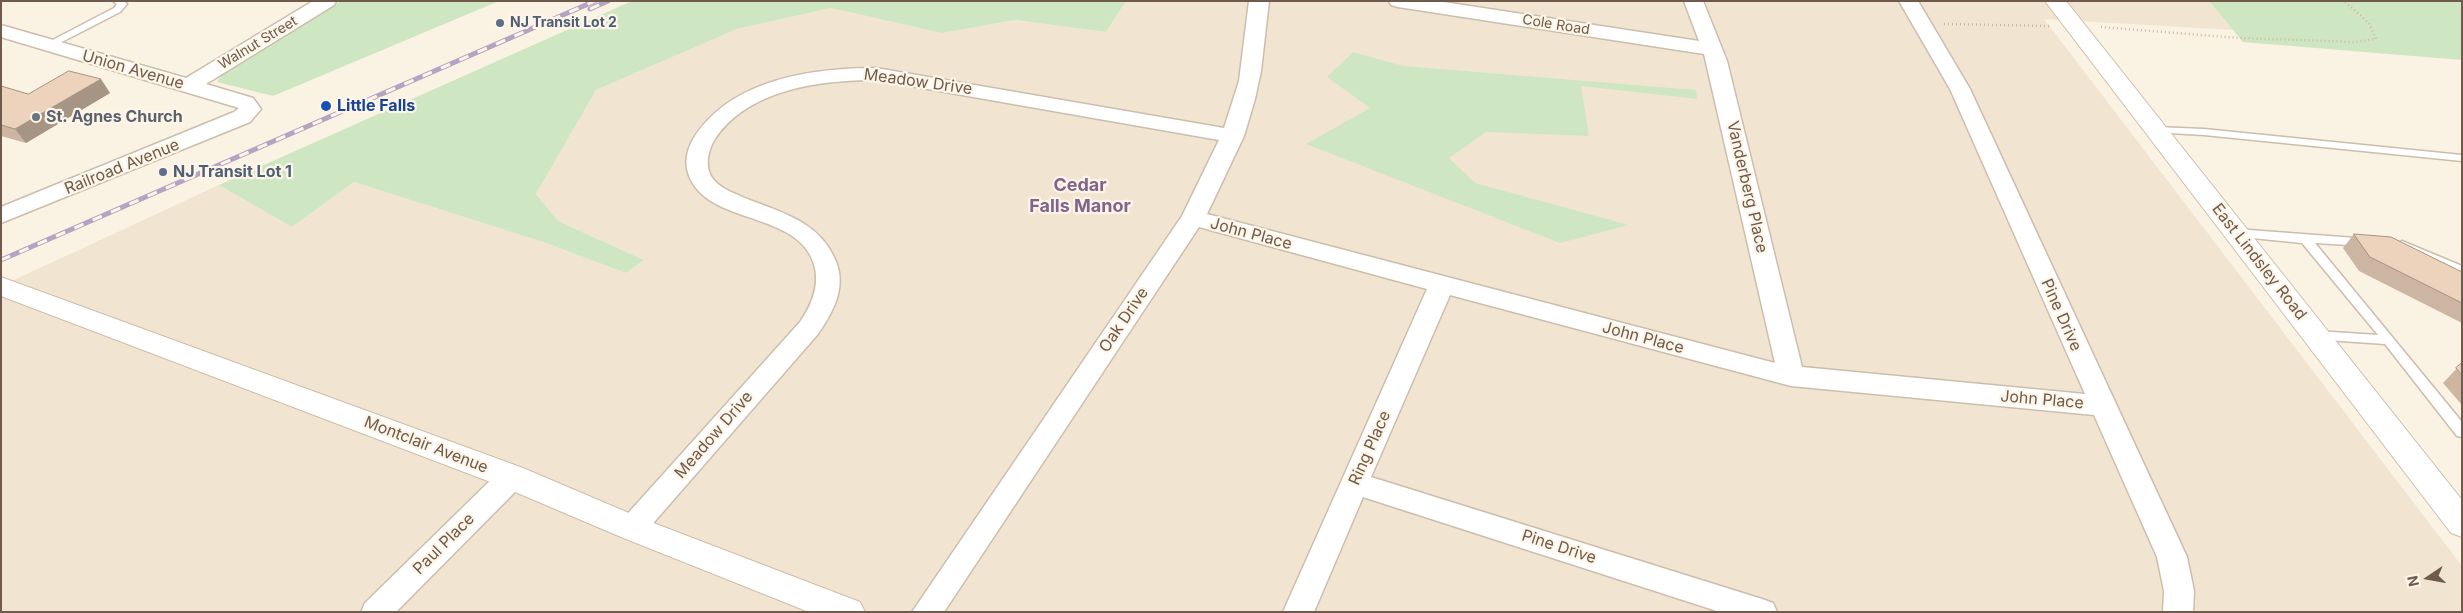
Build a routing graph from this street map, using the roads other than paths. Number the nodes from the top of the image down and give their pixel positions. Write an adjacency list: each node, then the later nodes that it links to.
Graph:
1 (118, 1): 9 (lane)
2 (327, 1): 11 (street, Walnut Street)
3 (1259, 1): 14 (street, Oak Drive)
4 (1398, 1): 10 (street, Cole Road)
5 (1693, 1): 10 (street, Vanderberg Place)
6 (1908, 1): 26 (street, Pine Drive)
7 (2055, 1): 13 (street, East Lindsley Road)
8 (1, 31): 9 (street, Union Avenue)
9 (48, 45): 11 (street, Union Avenue)
10 (1713, 49): 25 (street, Vanderberg Place)
11 (188, 86): 12 (street, Union Avenue)
12 (242, 117): 16 (street, Railroad Avenue)
13 (2156, 130): 15 (lane); 18 (street, East Lindsley Road)
14 (1233, 136): 17 (street, Oak Drive); 31 (street, Meadow Drive)
15 (2462, 158)
16 (1, 216)
17 (1193, 218): 21 (street, John Place); 34 (street, Oak Drive)
18 (2236, 233): 19 (lane); 23 (street, East Lindsley Road)
19 (2305, 238): 20 (lane); 24 (lane)
20 (2462, 271)
21 (1442, 284): 25 (street, John Place); 29 (street, Ring Place)
22 (1, 286): 28 (street, Montclair Avenue)
23 (2317, 336): 24 (lane); 30 (street, East Lindsley Road)
24 (2389, 340): 27 (lane)
25 (1791, 376): 26 (street, John Place)
26 (2102, 406): 37 (street, Pine Drive)
27 (2462, 432)
28 (512, 477): 31 (street, Montclair Avenue); 32 (street, Paul Place)
29 (1355, 483): 35 (street, Ring Place); 36 (street, Pine Drive)
30 (2462, 524)
31 (632, 528): 33 (street, Montclair Avenue)
32 (376, 612)
33 (848, 612)
34 (927, 612)
35 (1298, 612)
36 (1762, 612)
37 (2178, 612)

